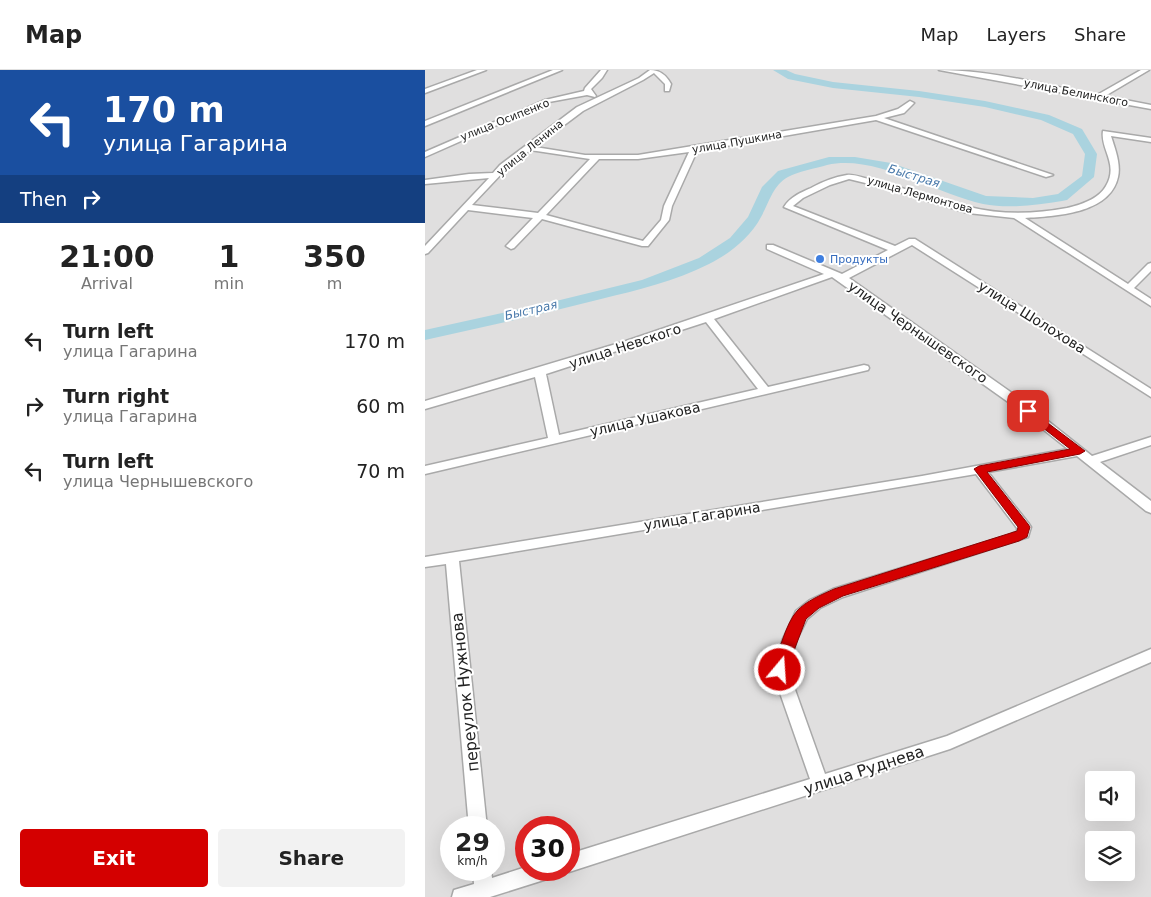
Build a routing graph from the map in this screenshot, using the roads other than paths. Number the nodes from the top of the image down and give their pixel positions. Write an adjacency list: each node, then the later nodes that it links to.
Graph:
1 (483, 70): 11 (street)
2 (559, 70): 18 (street)
3 (604, 70): 12 (street)
4 (654, 70): 10 (street, улица Ленина); 14 (street, улица Ленина)
5 (942, 70): 8 (street, улица Белинского)
6 (985, 70): 8 (street)
7 (1143, 72): 9 (street); 13 (street)
8 (993, 77): 13 (street, улица Белинского)
9 (1151, 77)
10 (667, 90)
11 (425, 91)
12 (588, 93): 14 (street); 22 (street, улица Осипенко)
13 (1100, 96): 16 (street, улица Белинского)
14 (600, 99): 20 (street, улица Ленина)
15 (910, 103): 17 (street, улица Пушкина)
16 (1151, 107)
17 (877, 118): 21 (street, улица Пушкина); 25 (street, улица Пушкина)
18 (425, 124)
19 (1151, 140): 29 (street)
20 (530, 148): 23 (street, улица Пушкина); 24 (street, улица Ленина)
21 (693, 149): 23 (street, улица Пушкина); 28 (street)
22 (425, 155)
23 (597, 157): 28 (street)
24 (496, 175): 26 (street); 27 (street, улица Ленина)
25 (1049, 175)
26 (425, 182)
27 (466, 208): 28 (street); 31 (street, улица Ленина)
28 (540, 216): 32 (street)
29 (1016, 216): 34 (street, улица Лермонтова); 38 (street, улица Лермонтова)
30 (912, 241): 34 (street, улица Невского); 44 (street, улица Шолохова)
31 (430, 242): 35 (street, улица Ленина)
32 (511, 246)
33 (770, 247): 37 (street, улица Чернышевского)
34 (897, 250): 37 (street, улица Невского)
35 (425, 251)
36 (1151, 266): 38 (street)
37 (837, 276): 40 (street, улица Невского); 48 (street, улица Чернышевского)
38 (1129, 288): 39 (street, улица Лермонтова)
39 (1151, 303)
40 (709, 319): 42 (street, улица Невского); 43 (street)
41 (865, 368): 43 (street, улица Ушакова)
42 (540, 373): 45 (street, улица Невского); 46 (street)
43 (765, 391): 46 (street, улица Ушакова)
44 (1151, 394)
45 (425, 405)
46 (554, 440): 51 (street, улица Ушакова)
47 (1151, 441): 49 (street)
48 (1080, 451): 49 (street, улица Чернышевского); 50 (street, улица Гагарина)
49 (1092, 460): 52 (street, улица Чернышевского)
50 (979, 469): 53 (street, улица Гагарина); 56 (street)
51 (425, 470)
52 (1151, 508)
53 (452, 557): 54 (street, улица Гагарина); 57 (street, переулок Нужнова)
54 (425, 562)
55 (1151, 655): 56 (street, улица Руднева)
56 (820, 784): 58 (street, улица Руднева)
57 (477, 816)
58 (580, 860)
59 (484, 881): 61 (street)
60 (524, 881): 62 (street)
61 (484, 890): 62 (street); 63 (street)
62 (503, 891)
63 (461, 897)

